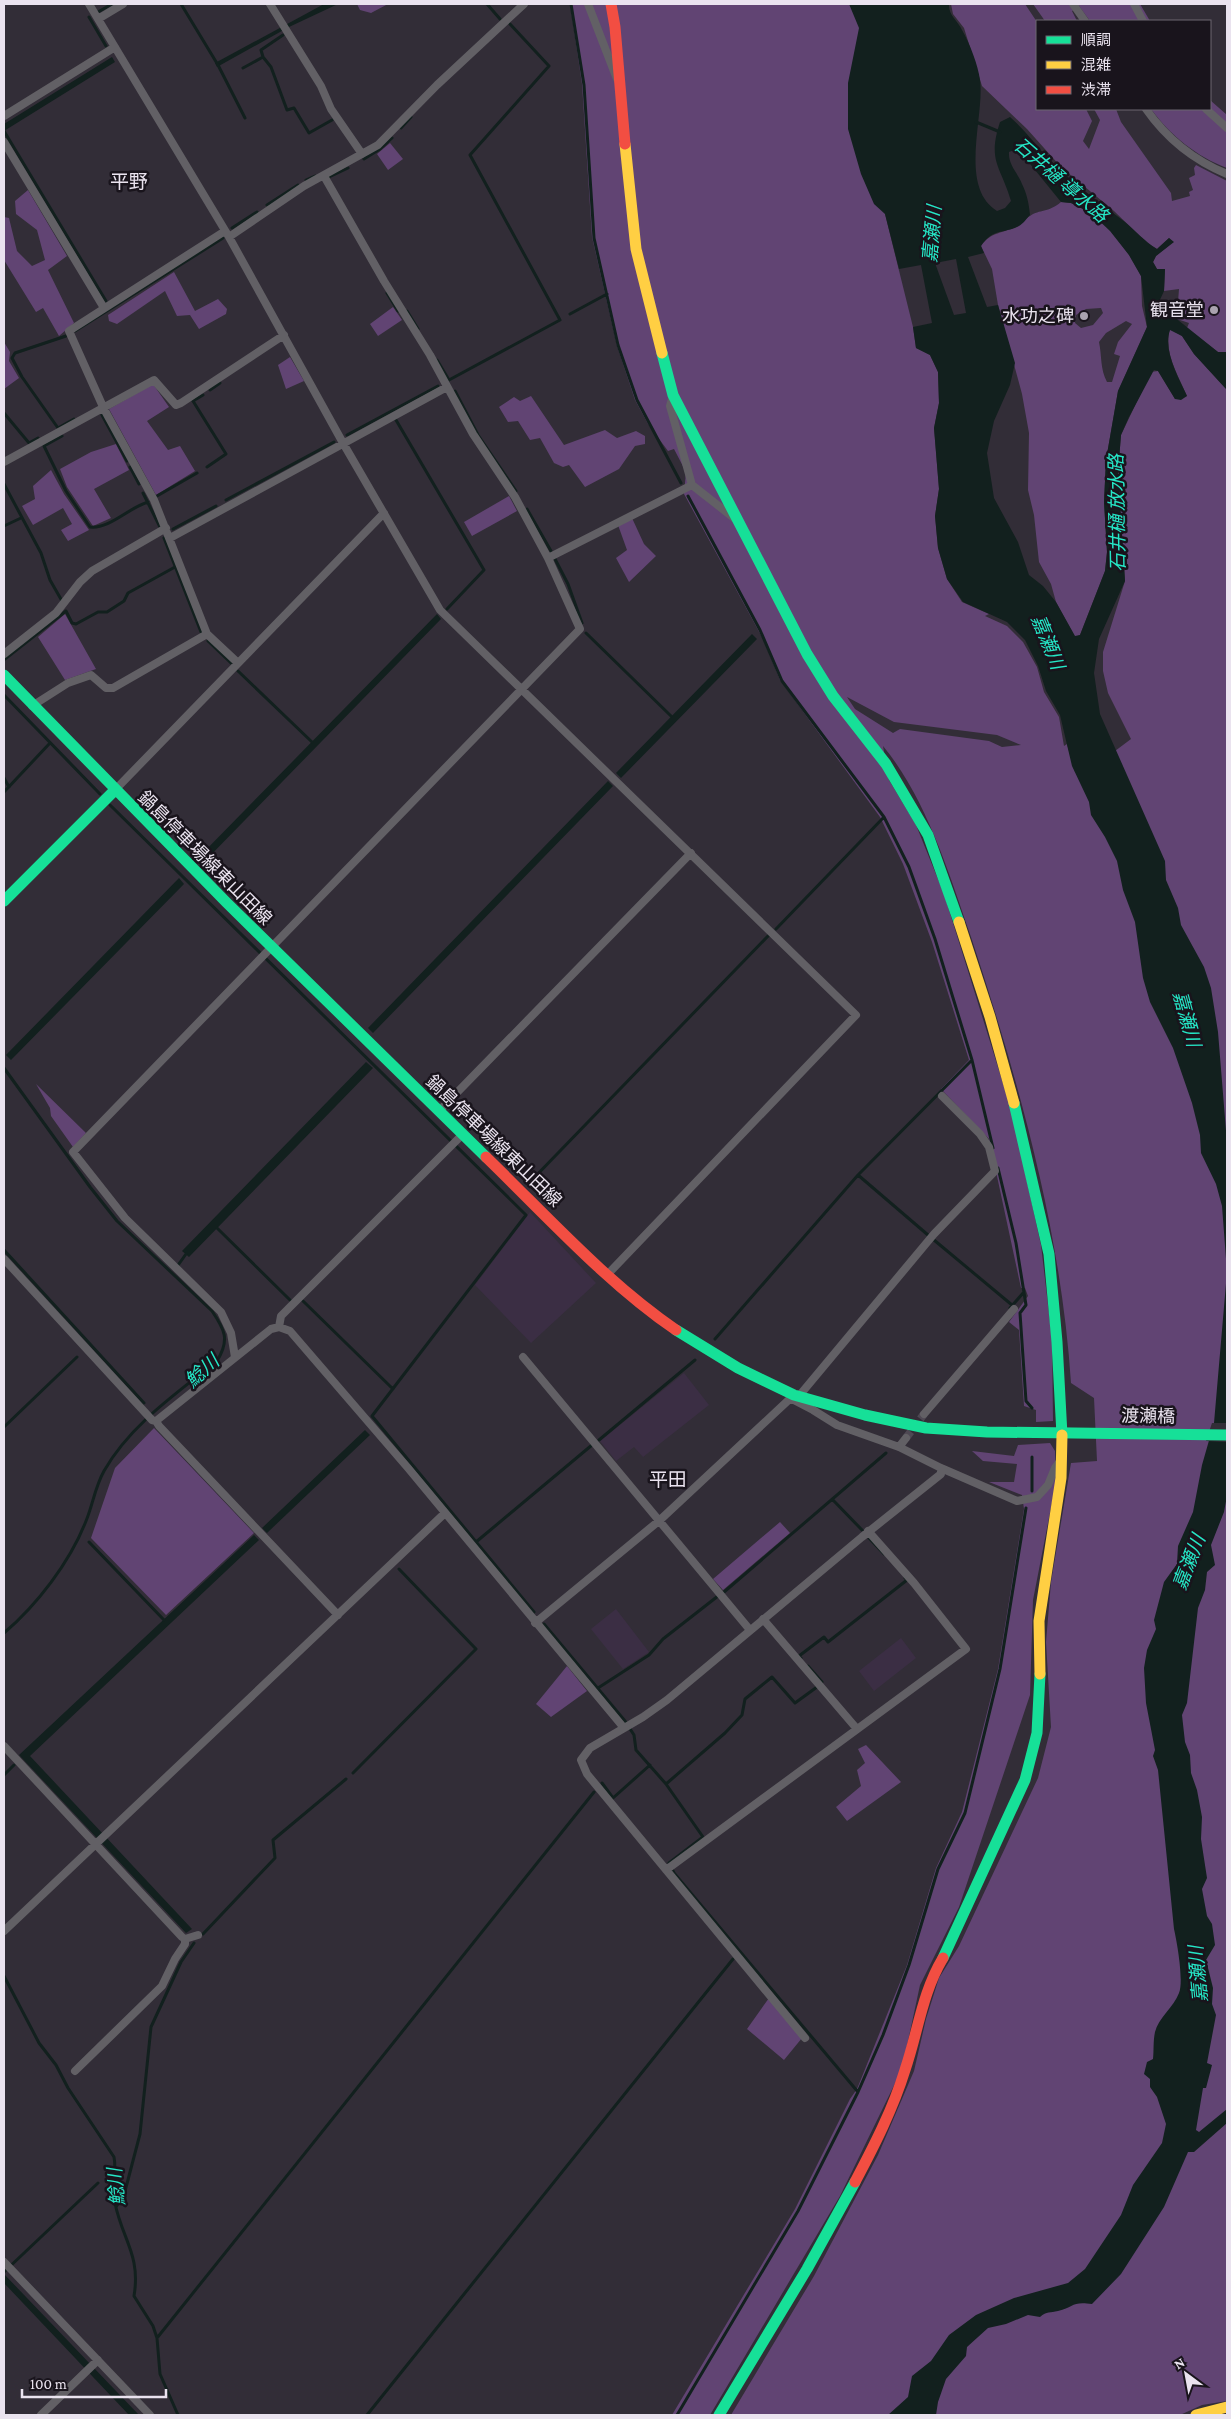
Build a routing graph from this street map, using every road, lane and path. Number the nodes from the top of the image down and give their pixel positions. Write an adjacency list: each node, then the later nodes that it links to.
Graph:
1 (89, 4): 9 (street)
2 (123, 4): 9 (street)
3 (270, 4): 19 (street)
4 (524, 4): 19 (street)
5 (588, 4): 13 (street)
6 (611, 4): 13 (street)
7 (1073, 4): 10 (street)
8 (1134, 4): 11 (street)
9 (98, 19): 12 (street)
10 (1084, 20)
11 (1142, 20)
12 (114, 47): 16 (street); 22 (street)
13 (620, 85): 26 (street)
14 (1147, 110): 20 (street)
15 (1207, 110): 17 (street)
16 (4, 116)
17 (1227, 128)
18 (4, 142): 23 (street)
19 (362, 154): 21 (street)
20 (1227, 174)
21 (324, 176): 22 (street); 25 (street)
22 (227, 234): 23 (street); 24 (street)
23 (104, 308): 27 (street)
24 (284, 335): 27 (street); 28 (street)
25 (447, 387): 28 (street); 35 (street)
26 (673, 395): 30 (street); 32 (street)
27 (104, 409): 29 (street); 33 (street)
28 (342, 443): 31 (street); 34 (street)
29 (4, 462)
30 (692, 485): 32 (street); 35 (street)
31 (384, 513): 38 (street); 40 (street)
32 (736, 520): 58 (street)
33 (166, 528): 34 (street); 37 (street)
34 (170, 538): 36 (street)
35 (548, 558): 40 (street)
36 (207, 634): 38 (street); 41 (street)
37 (4, 654)
38 (238, 662): 42 (street)
39 (4, 675): 41 (street, 鍋島停車場線東山田線)
40 (523, 689): 43 (street); 45 (street)
41 (32, 706): 42 (street, 鍋島停車場線東山田線)
42 (114, 791): 44 (street); 45 (street, 鍋島停車場線東山田線)
43 (691, 853): 47 (street); 50 (street)
44 (4, 901)
45 (265, 954): 47 (street, 鍋島停車場線東山田線); 54 (street)
46 (942, 1096): 55 (street)
47 (439, 1111): 48 (street, 鍋島停車場線東山田線)
48 (456, 1140): 50 (street, 鍋島停車場線東山田線); 52 (street)
49 (4, 1261): 57 (street)
50 (606, 1275): 55 (street, 鍋島停車場線東山田線)
51 (1014, 1309): 56 (street)
52 (279, 1327): 54 (street); 64 (street)
53 (522, 1357): 65 (street)
54 (235, 1358): 57 (street)
55 (794, 1396): 58 (street, 鍋島停車場線東山田線); 61 (street); 65 (street)
56 (924, 1414)
57 (154, 1420): 67 (street)
58 (1065, 1433): 59 (street, 渡瀬橋); 62 (street)
59 (1227, 1435)
60 (906, 1438): 61 (street)
61 (899, 1447): 63 (street)
62 (1061, 1460): 63 (street); 86 (street)
63 (941, 1468): 66 (street)
64 (446, 1514): 67 (street); 69 (street)
65 (660, 1520): 69 (street); 70 (street)
66 (868, 1532): 68 (street); 72 (street)
67 (338, 1615): 74 (street)
68 (763, 1619): 70 (street); 72 (street)
69 (534, 1623): 71 (street)
70 (750, 1630): 71 (street)
71 (627, 1726): 75 (street)
72 (857, 1729): 75 (street)
73 (4, 1746): 74 (street)
74 (95, 1845): 76 (street); 78 (street)
75 (666, 1870): 79 (street)
76 (4, 1931)
77 (198, 1935): 78 (street)
78 (185, 1939): 80 (street)
79 (805, 2038)
80 (75, 2071)
81 (7, 2265): 82 (street)
82 (96, 2362): 84 (street); 85 (street)
83 (1227, 2407): 87 (street)
84 (41, 2415)
85 (150, 2415)
86 (719, 2415)
87 (1196, 2415)

